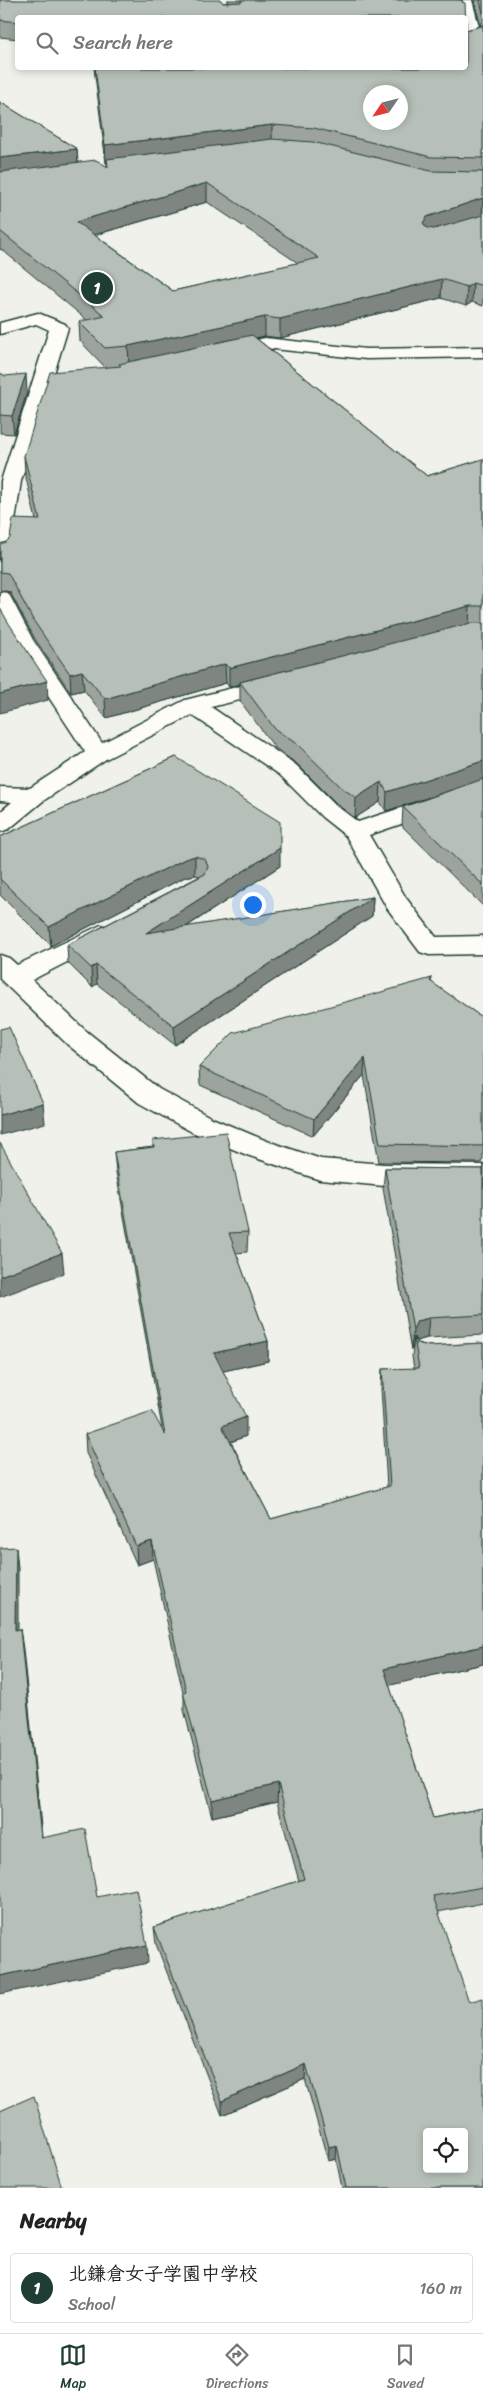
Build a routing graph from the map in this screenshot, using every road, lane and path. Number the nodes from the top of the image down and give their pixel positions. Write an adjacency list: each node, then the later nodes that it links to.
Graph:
1 (465, 0): 2 (street)
2 (468, 40)
3 (0, 329): 6 (street)
4 (483, 352): 5 (street)
5 (207, 356)
6 (0, 555)
7 (0, 598): 10 (street)
8 (298, 678): 9 (street)
9 (193, 705): 10 (street); 15 (street)
10 (98, 754): 13 (street)
11 (483, 788): 15 (street)
12 (0, 794): 13 (street)
13 (35, 796): 14 (street)
14 (0, 824)
15 (355, 831): 17 (street)
16 (118, 925): 18 (street)
17 (483, 945)
18 (8, 971): 19 (street)
19 (483, 1176)

